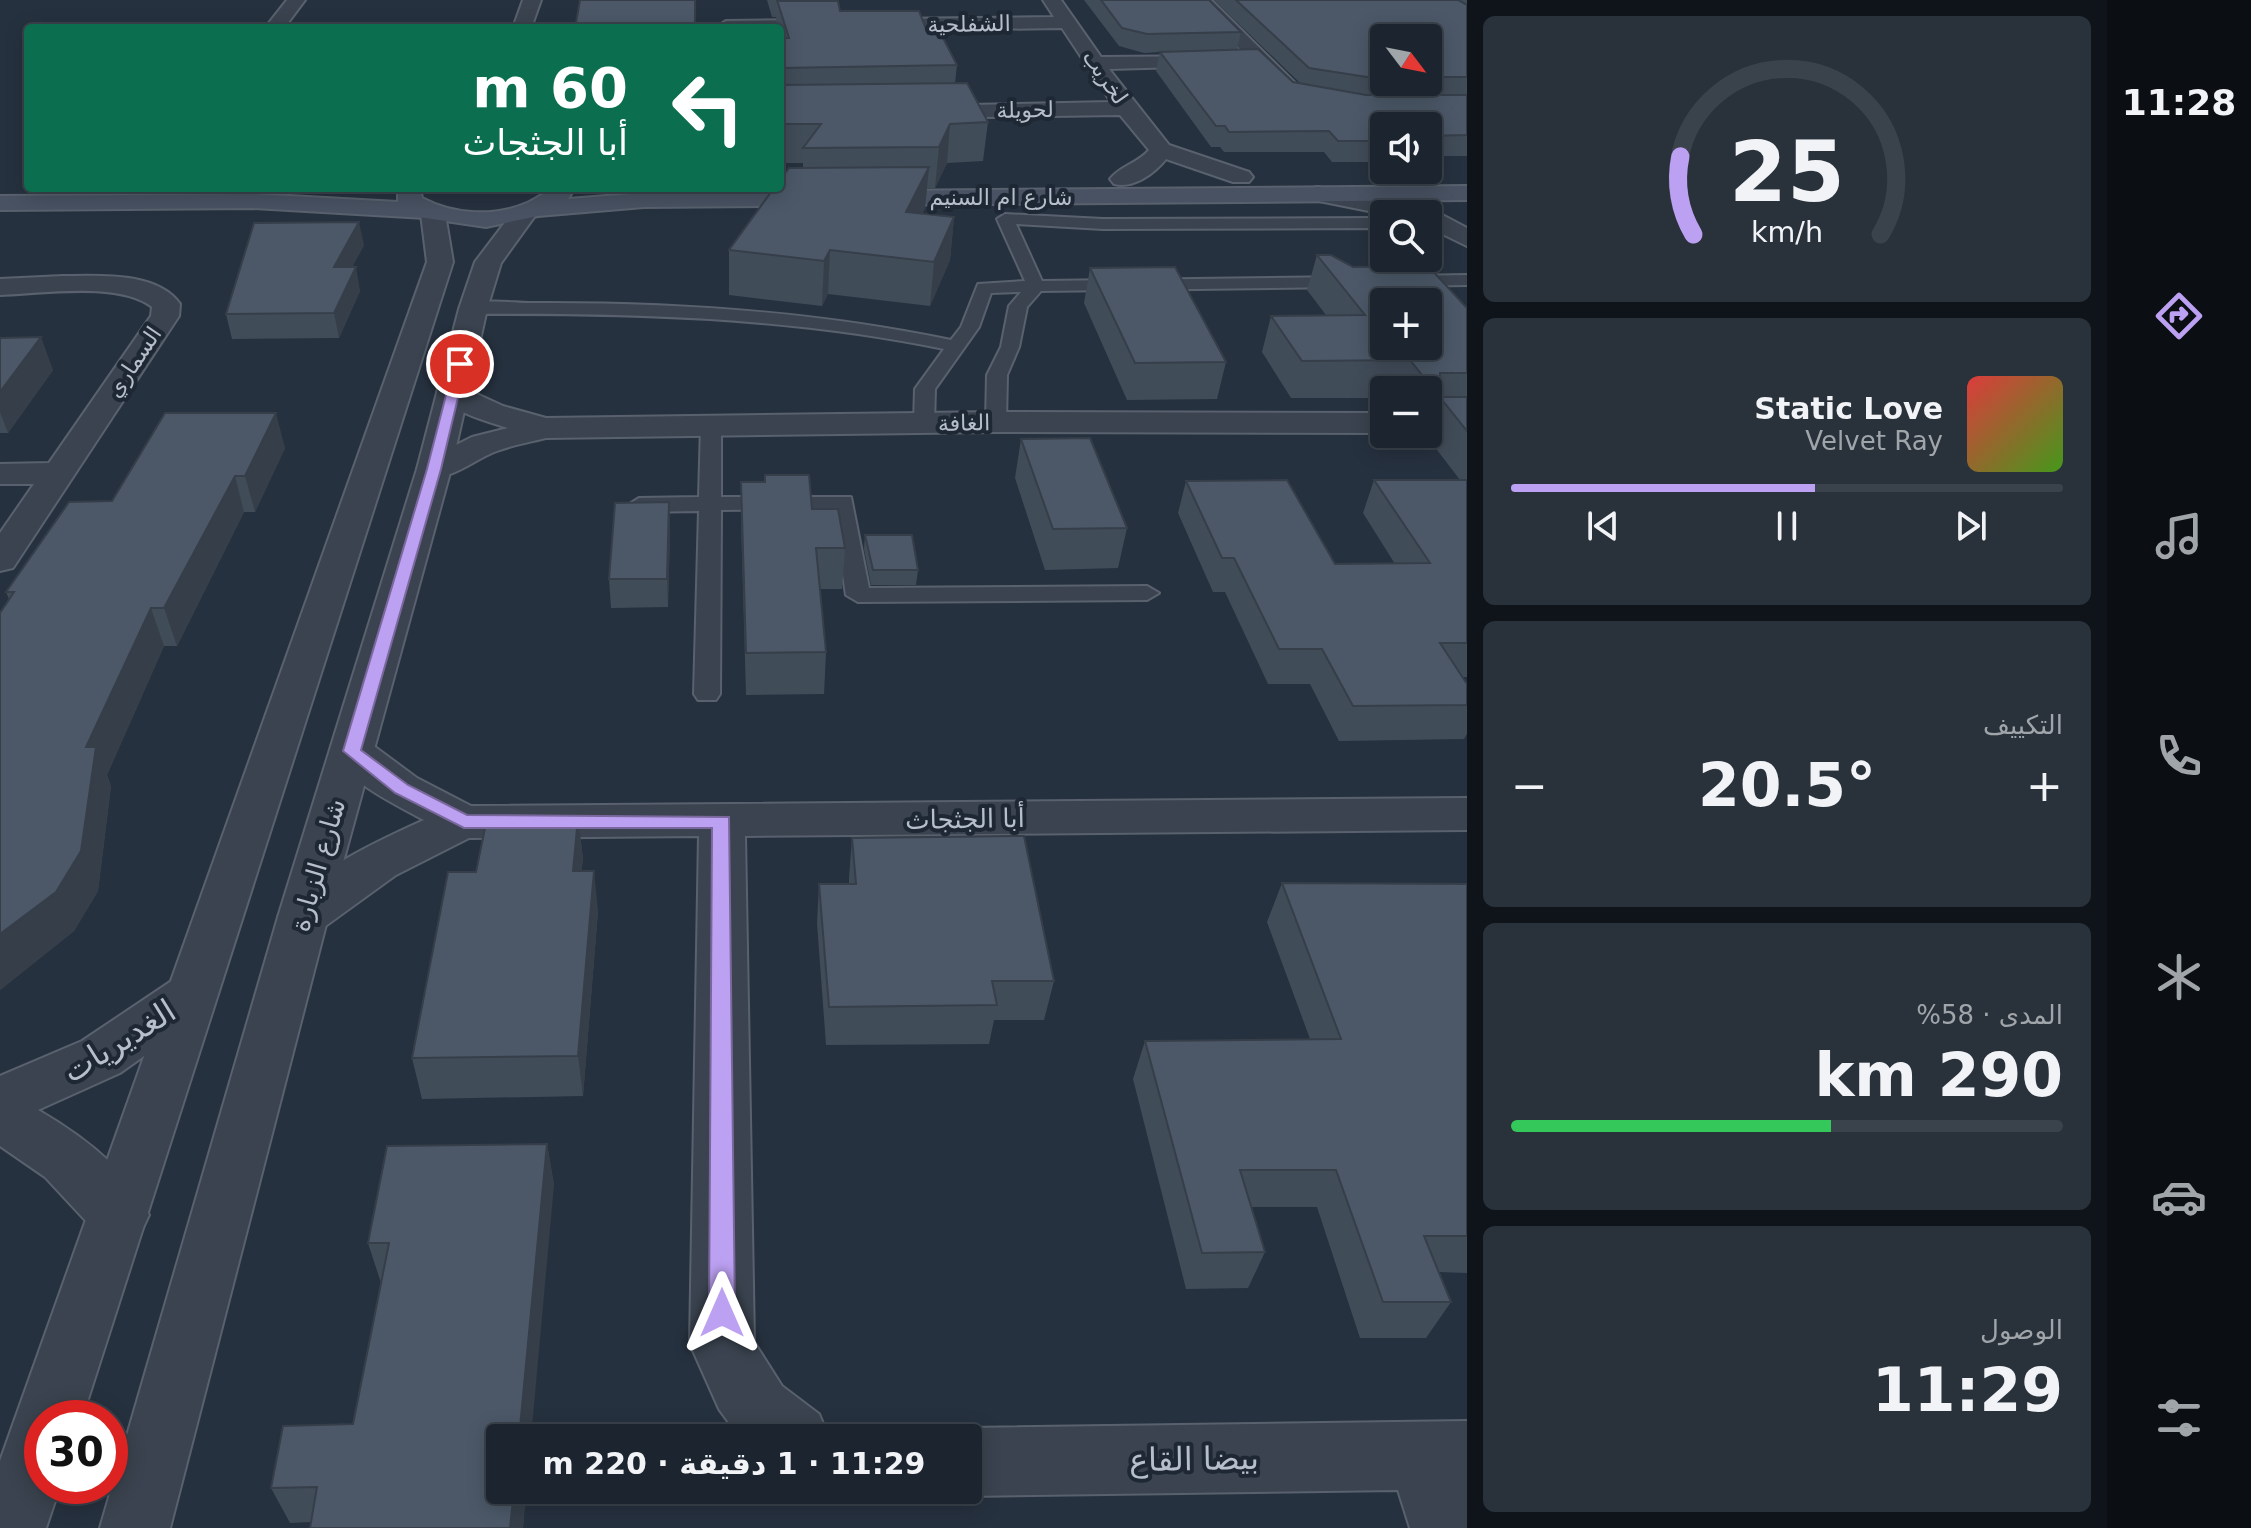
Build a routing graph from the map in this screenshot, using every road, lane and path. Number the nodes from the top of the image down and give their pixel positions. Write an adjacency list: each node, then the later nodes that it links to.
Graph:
1 (296, 0): 7 (street)
2 (532, 0): 8 (street)
3 (1052, 0): 5 (street, لخريب)
4 (1201, 0): 9 (street)
5 (1068, 22): 6 (street, الشفلحية); 10 (street, لخريب)
6 (726, 23)
7 (277, 24)
8 (523, 24)
9 (1259, 59): 10 (street); 11 (street)
10 (1094, 63): 12 (street, لخريب)
11 (1311, 100)
12 (1126, 108): 13 (street, لحويلة); 14 (street, لخريب)
13 (906, 112)
14 (1161, 150): 16 (street); 17 (street)
15 (1467, 174): 16 (main road, شارع ام السنيم)
16 (1241, 177): 17 (main road, شارع ام السنيم)
17 (1122, 179): 18 (main road, شارع ام السنيم)
18 (784, 180)
19 (0, 185): 20 (main road)
20 (24, 185)
21 (1467, 193): 22 (main road, شارع ام السنيم)
22 (1318, 194): 24 (main road, شارع ام السنيم); 26 (street)
23 (0, 203): 25 (main road)
24 (540, 203): 25 (main road, شارع ام السنيم); 35 (street, شارع الزبارة)
25 (422, 204): 56 (street)
26 (1370, 204)
27 (1442, 220): 29 (street)
28 (1370, 223): 33 (lane)
29 (1465, 226)
30 (1429, 272): 31 (lane)
31 (1437, 280): 32 (lane); 33 (lane)
32 (1467, 280)
33 (1036, 286): 36 (lane); 38 (lane)
34 (0, 287): 44 (street, السماري)
35 (473, 309): 36 (lane); 37 (street, شارع الزبارة)
36 (955, 346): 40 (lane)
37 (453, 392): 42 (street, الغافة); 43 (street, شارع الزبارة)
38 (996, 422): 39 (street, الغافة); 40 (street, الغافة)
39 (1370, 423)
40 (924, 424): 41 (street, الغافة)
41 (711, 426): 42 (street, الغافة); 46 (lane)
42 (545, 428): 43 (street, الغافة)
43 (434, 469): 51 (street, شارع الزبارة)
44 (59, 473): 45 (street); 48 (street, السماري)
45 (0, 474)
46 (709, 504): 47 (lane); 49 (lane); 50 (lane)
47 (639, 505)
48 (0, 560)
49 (1147, 593)
50 (707, 694)
51 (352, 751): 53 (street, أبا الجثجاث); 55 (street, شارع الزبارة)
52 (1467, 814): 54 (street, أبا الجثجاث)
53 (464, 822): 54 (street, أبا الجثجاث); 55 (street, أبا الجثجاث)
54 (722, 822): 61 (street)
55 (303, 917): 66 (street, شارع الزبارة)
56 (191, 995): 57 (street, الغديريات); 59 (street)
57 (0, 1100)
58 (0, 1119): 59 (street)
59 (119, 1215): 60 (street)
60 (55, 1400)
61 (770, 1424)
62 (1444, 1456): 63 (street, بيضا القاع); 67 (street, بيضا القاع)
63 (982, 1462)
64 (24, 1490): 65 (street)
65 (11, 1528)
66 (135, 1528)
67 (1445, 1528)

